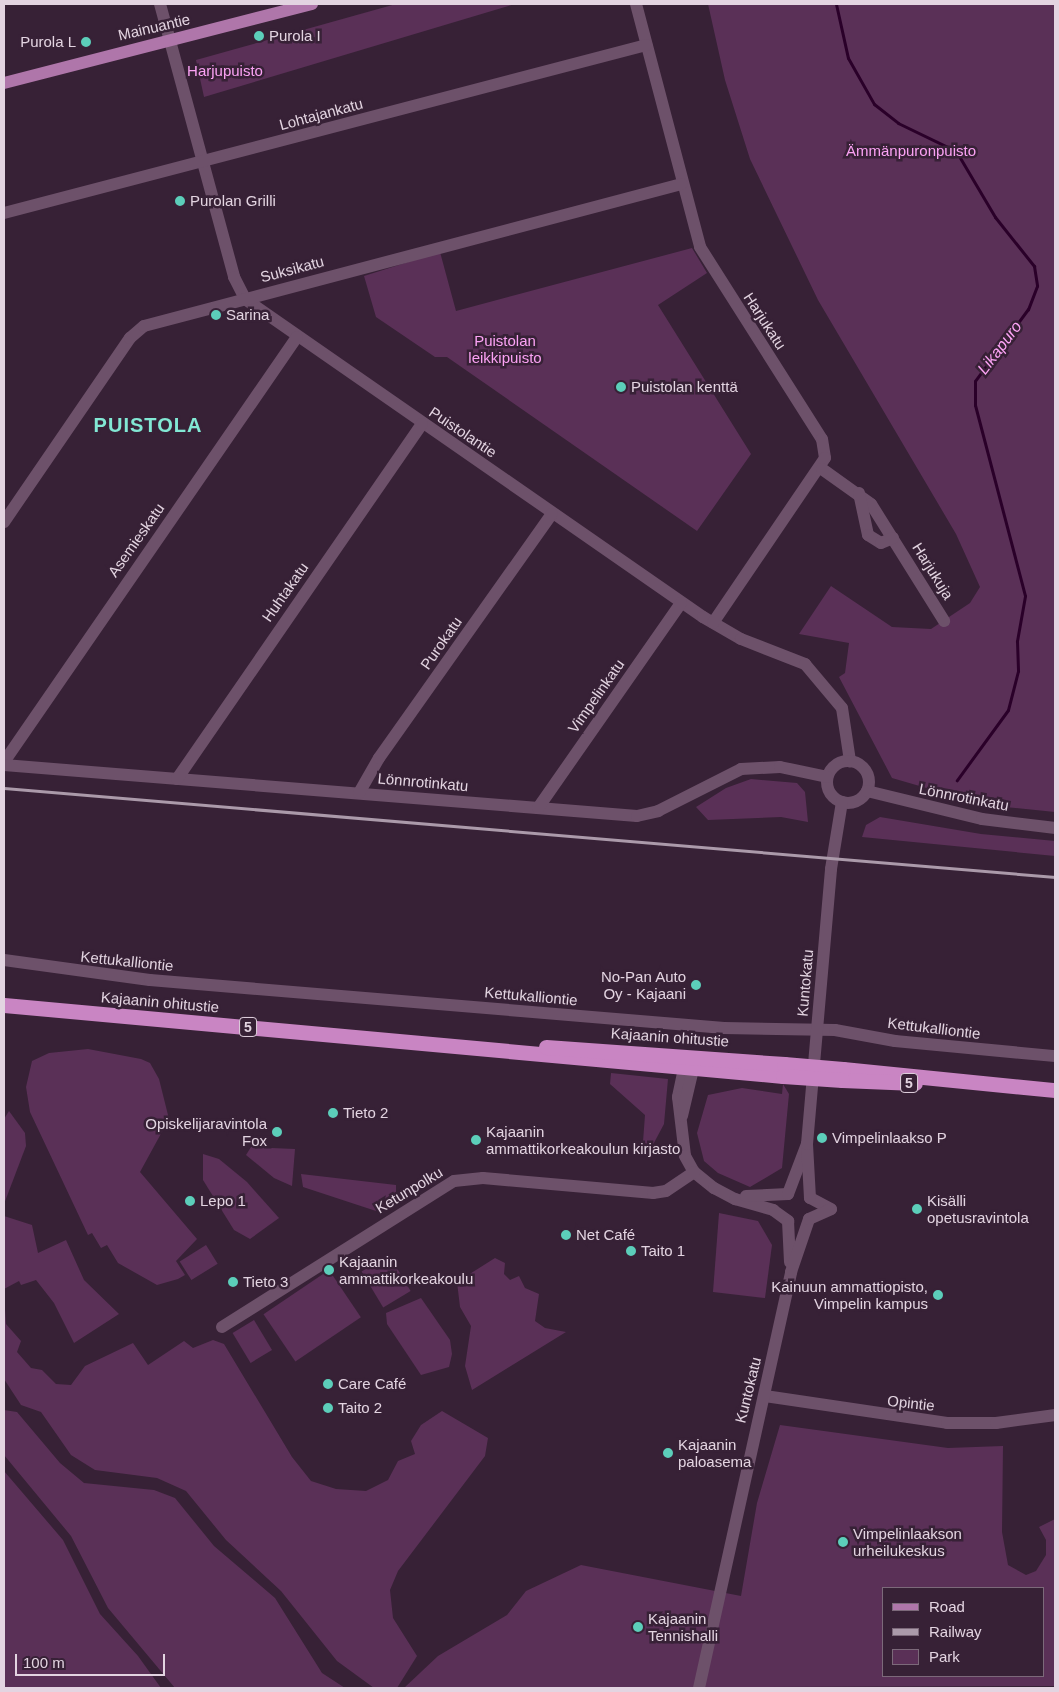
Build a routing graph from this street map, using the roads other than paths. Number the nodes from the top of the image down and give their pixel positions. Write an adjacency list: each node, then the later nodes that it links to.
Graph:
1 (160, 4): 4 (street, Puistolantie)
2 (312, 4): 4 (main road, Mainuantie)
3 (636, 4): 5 (street, Harjukatu)
4 (170, 38): 6 (main road, Mainuantie); 7 (street, Puistolantie)
5 (646, 45): 7 (street, Lohtajankatu); 8 (street, Harjukatu)
6 (4, 83)
7 (203, 161): 9 (street, Lohtajankatu); 10 (street, Puistolantie)
8 (682, 184): 10 (street, Suksikatu); 13 (street, Harjukatu)
9 (4, 213)
10 (245, 299): 11 (street, Puistolantie); 16 (street, Suksikatu)
11 (297, 337): 12 (street, Puistolantie); 22 (street, Asemieskatu)
12 (422, 424): 15 (street, Puistolantie); 24 (street, Huhtakatu)
13 (822, 469): 14 (street, Harjukuja); 20 (street)
14 (859, 492): 17 (street, Harjukuja); 17 (street, Harjukuja)
15 (552, 514): 18 (street, Puistolantie); 26 (street, Purokatu)
16 (4, 522)
17 (893, 538): 19 (street, Harjukuja)
18 (681, 603): 20 (street, Puistolantie); 28 (street, Vimpelinkatu)
19 (944, 621)
20 (713, 623): 21 (street, Puistolantie)
21 (850, 761): 23 (street); 25 (street)
22 (4, 763): 24 (street, Lönnrotinkatu)
23 (827, 777): 27 (street); 28 (street, Lönnrotinkatu)
24 (177, 779): 26 (street, Lönnrotinkatu)
25 (867, 791): 27 (street); 29 (street, Lönnrotinkatu)
26 (360, 793): 28 (street, Lönnrotinkatu)
27 (842, 802): 32 (street, Kuntokatu)
28 (538, 808)
29 (1055, 828)
30 (4, 960): 32 (street, Kettukalliontie)
31 (4, 1005): 34 (highway, Kajaanin ohitustie / 5)
32 (817, 1029): 33 (street, Kettukalliontie); 36 (street, Kuntokatu)
33 (1055, 1056)
34 (687, 1064): 35 (highway, Kajaanin ohitustie / 5, bridge); 37 (street)
35 (1055, 1090)
36 (807, 1144): 39 (street); 40 (street, Kuntokatu)
37 (694, 1172): 38 (street); 44 (street, Ketunpolku)
38 (726, 1194): 39 (street); 42 (street)
39 (788, 1194): 40 (street); 42 (street)
40 (810, 1198): 41 (street); 41 (street)
41 (809, 1219): 42 (street); 43 (street, Kuntokatu)
42 (788, 1221): 43 (street)
43 (791, 1272): 45 (street, Kuntokatu)
44 (222, 1327)
45 (765, 1396): 46 (street, Opintie); 47 (street, Kuntokatu)
46 (1055, 1415)
47 (699, 1688)

